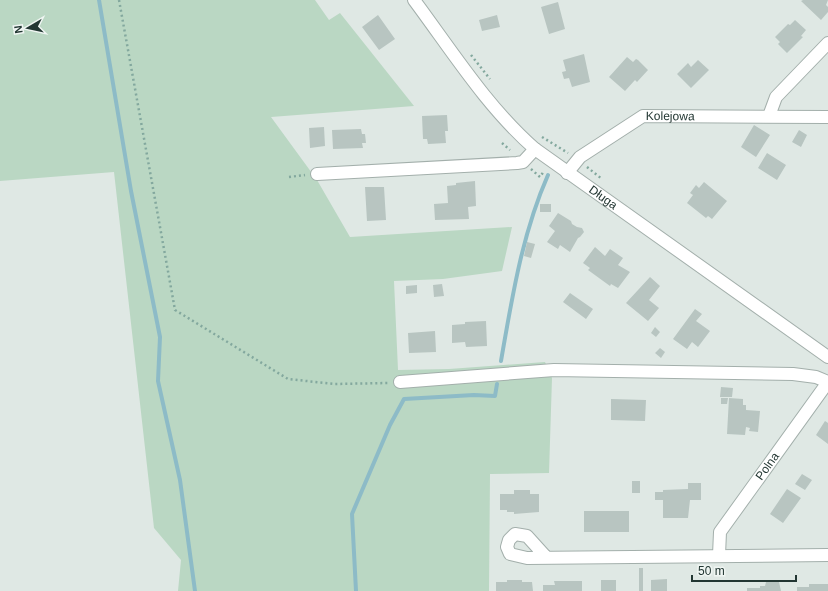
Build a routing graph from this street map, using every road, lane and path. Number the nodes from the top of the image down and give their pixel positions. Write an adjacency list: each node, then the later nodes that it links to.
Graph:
1 (119, 0): 15 (path)
2 (414, 0): 9 (street, Długa)
3 (828, 43): 6 (street)
4 (471, 54): 5 (path)
5 (494, 84)
6 (769, 116): 7 (street, Kolejowa); 10 (street, Kolejowa)
7 (828, 117)
8 (537, 134): 10 (path)
9 (535, 148): 11 (street, Długa); 12 (street)
10 (577, 160): 11 (street, Kolejowa); 13 (path)
11 (567, 172): 14 (street, Długa)
12 (317, 174)
13 (606, 182)
14 (828, 357)
15 (400, 382): 16 (street)
16 (828, 382): 17 (street, Polna)
17 (719, 555): 18 (street); 19 (street)
18 (828, 555)
19 (546, 557)

